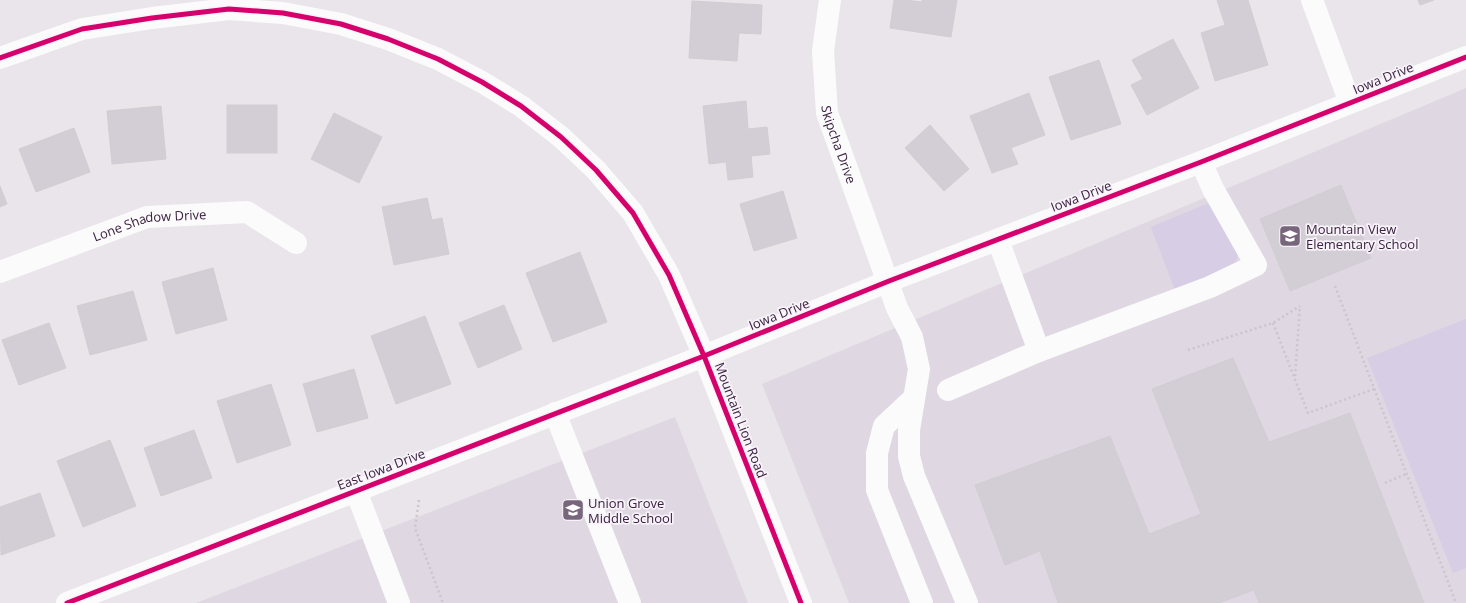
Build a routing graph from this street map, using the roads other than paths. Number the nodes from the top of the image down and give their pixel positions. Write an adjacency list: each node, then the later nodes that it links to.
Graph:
1 (830, 0): 11 (street, Skipcha Drive)
2 (1312, 0): 6 (street)
3 (228, 4): 5 (street, Mountain Lion Road); 13 (street, Mountain Lion Road)
4 (1466, 57): 6 (street, Iowa Drive)
5 (0, 58)
6 (1350, 103): 7 (street, Iowa Drive)
7 (1201, 162): 8 (street, Iowa Drive); 12 (street)
8 (998, 240): 11 (street, Iowa Drive); 12 (street)
9 (296, 243): 10 (street, Lone Shadow Drive)
10 (0, 272)
11 (889, 281): 13 (street, Iowa Drive); 15 (street, Skipcha Drive)
12 (1039, 351): 14 (street)
13 (704, 356): 16 (street, East Iowa Drive); 21 (street, Mountain Lion Road)
14 (948, 390)
15 (914, 398): 22 (street); 23 (street, Skipcha Drive)
16 (556, 414): 17 (street, East Iowa Drive); 20 (street)
17 (356, 491): 18 (street, East Iowa Drive); 19 (street)
18 (67, 603)
19 (399, 603)
20 (630, 603)
21 (801, 603)
22 (922, 603)
23 (967, 603)

